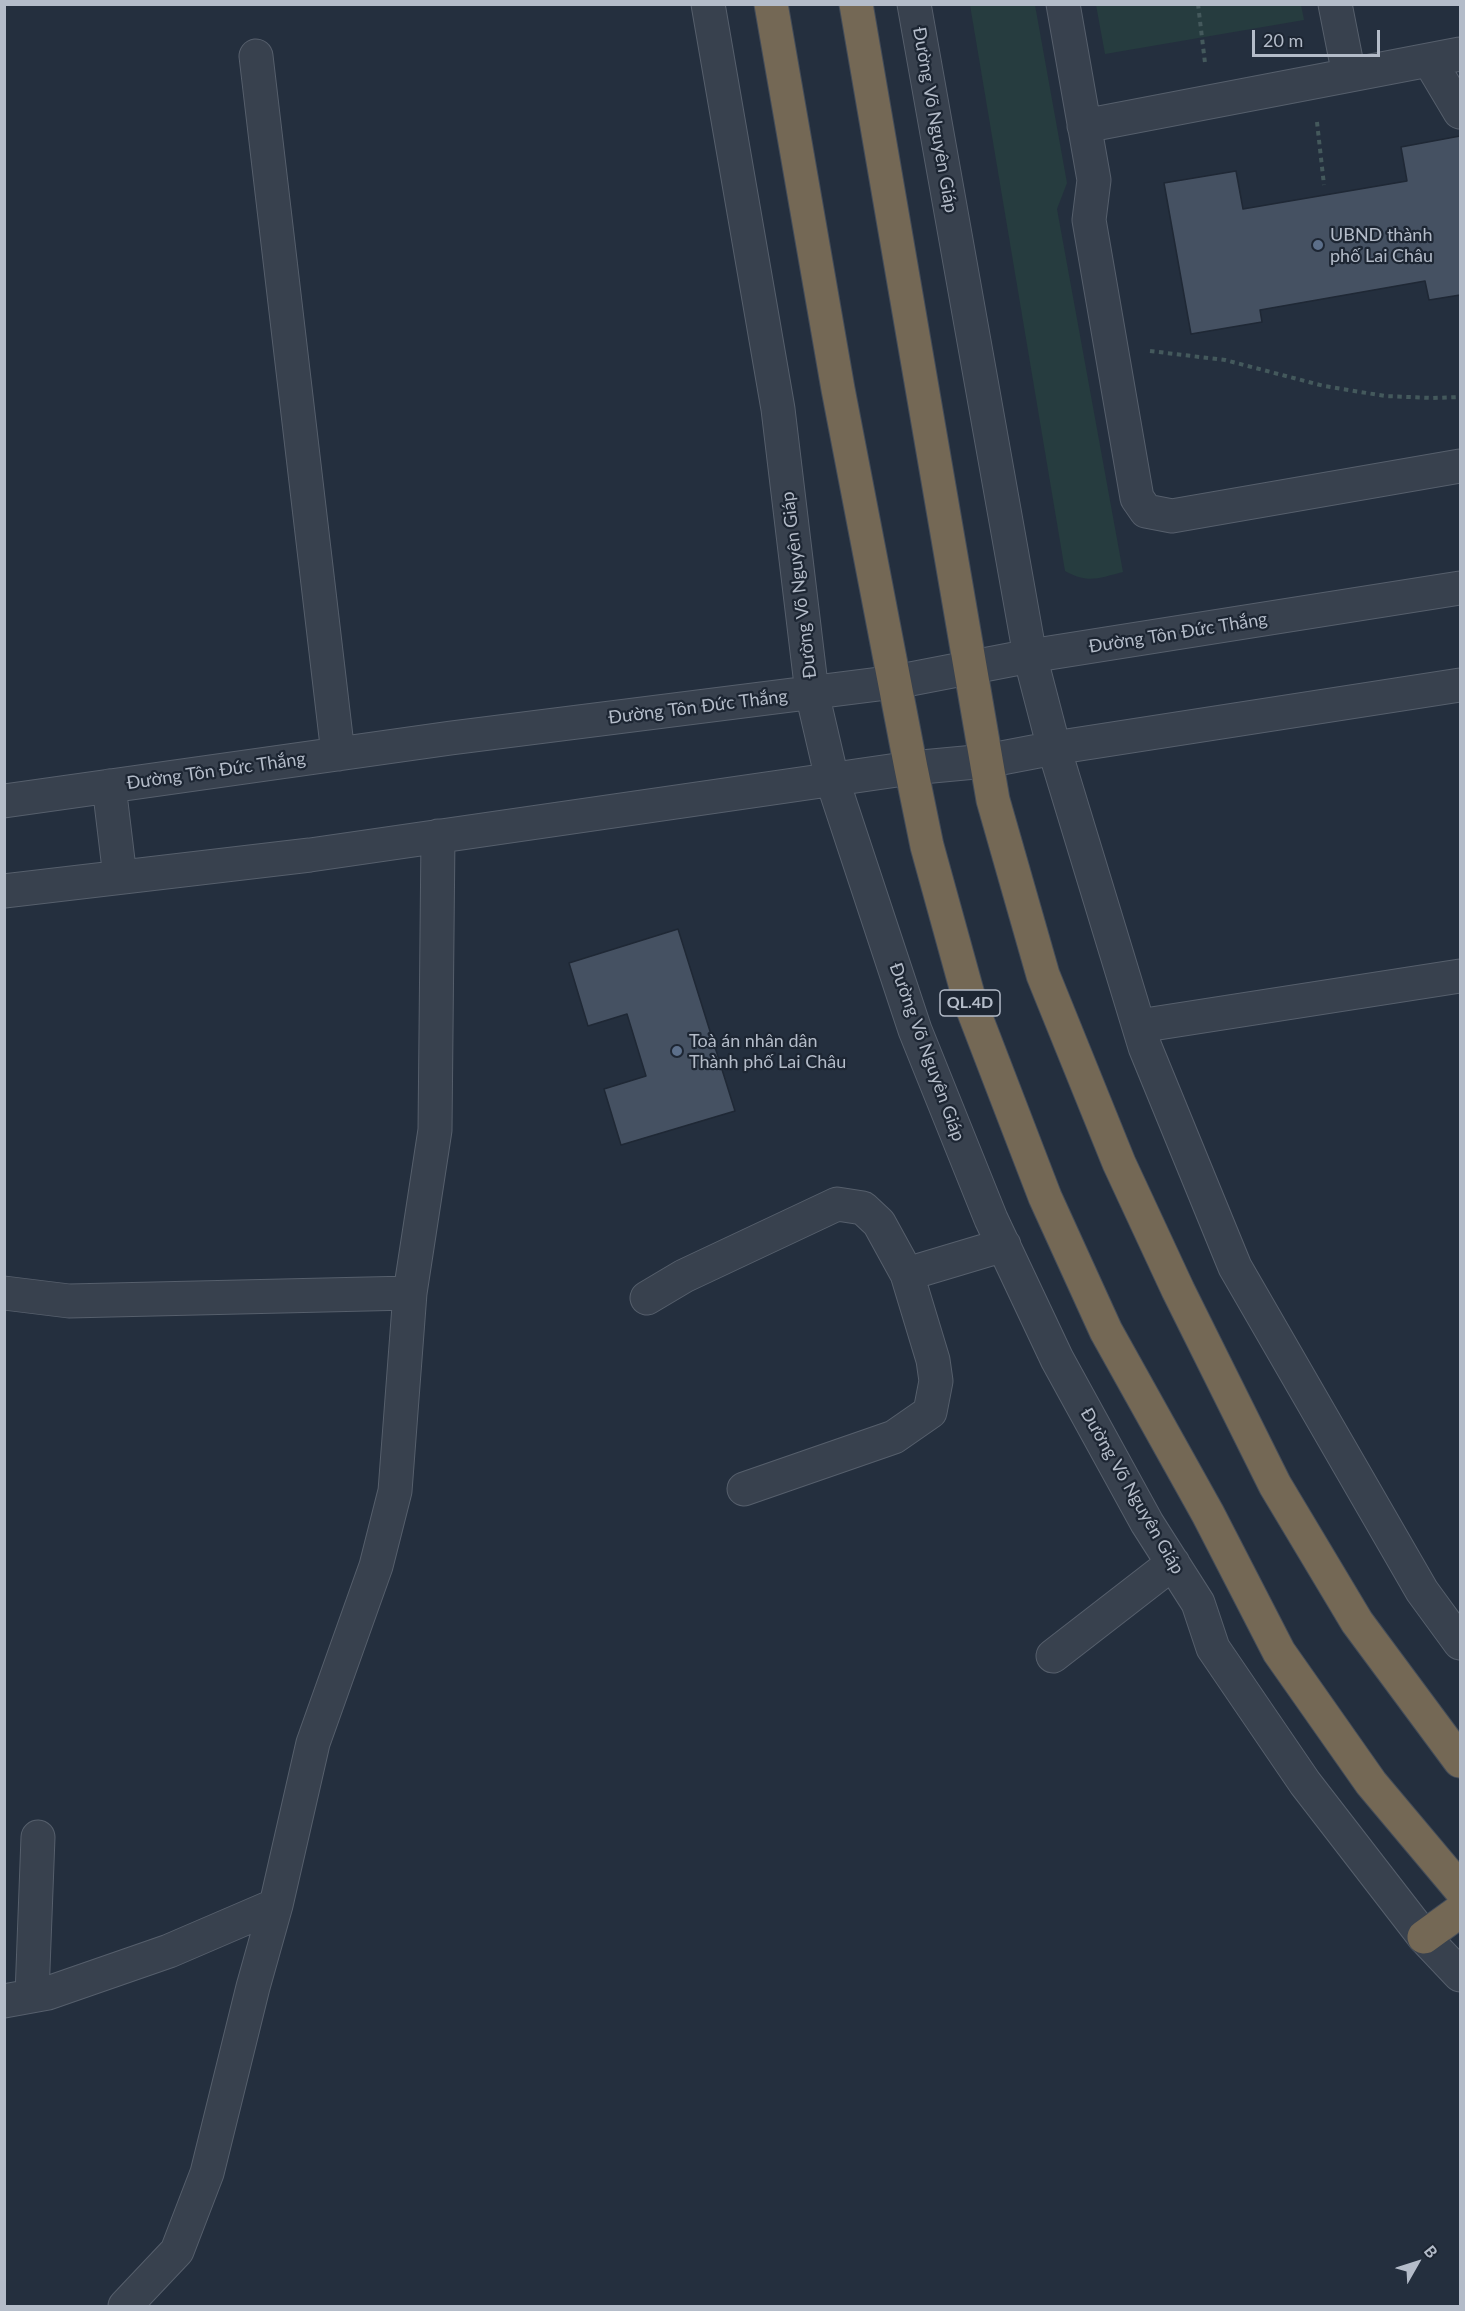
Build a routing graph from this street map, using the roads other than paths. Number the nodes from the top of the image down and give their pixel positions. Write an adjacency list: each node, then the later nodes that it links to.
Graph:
1 (708, 4): 19 (street, Đường Võ Nguyên Giáp)
2 (771, 4): 17 (highway, QL.4D)
3 (856, 4): 16 (highway)
4 (914, 4): 15 (street, Đường Võ Nguyên Giáp)
5 (1063, 4): 12 (street)
6 (1335, 4): 10 (street)
7 (1461, 54): 9 (street)
8 (256, 56): 21 (street)
9 (1429, 60): 10 (street); 11 (street)
10 (1349, 75): 12 (street)
11 (1461, 112)
12 (1084, 126): 13 (street)
13 (1461, 466)
14 (1461, 588): 15 (street, Đường Tôn Đức Thắng)
15 (1030, 656): 16 (street, Đường Tôn Đức Thắng); 20 (street, Đường Võ Nguyên Giáp)
16 (970, 668): 17 (street, Đường Tôn Đức Thắng); 22 (highway)
17 (895, 682): 19 (street, Đường Tôn Đức Thắng); 23 (highway, QL.4D)
18 (1461, 685): 20 (street)
19 (812, 693): 21 (street, Đường Tôn Đức Thắng); 24 (street, Đường Võ Nguyên Giáp)
20 (1054, 748): 22 (street); 31 (street, Đường Võ Nguyên Giáp)
21 (338, 754): 25 (street, Đường Tôn Đức Thắng)
22 (986, 761): 23 (street); 41 (highway)
23 (911, 768): 24 (street); 43 (highway, QL.4D)
24 (832, 779): 27 (street); 32 (street, Đường Võ Nguyên Giáp)
25 (109, 786): 26 (street, Đường Tôn Đức Thắng); 28 (street)
26 (4, 801)
27 (438, 836): 28 (street); 35 (street)
28 (120, 877): 29 (street)
29 (4, 891)
30 (1461, 976): 31 (street)
31 (1139, 1026): 39 (street, Đường Võ Nguyên Giáp)
32 (1004, 1245): 33 (street); 38 (street, Đường Võ Nguyên Giáp)
33 (907, 1274): 36 (street); 37 (street)
34 (4, 1293): 35 (street)
35 (410, 1293): 44 (street)
36 (647, 1298)
37 (744, 1489)
38 (1173, 1563): 40 (street); 46 (street, Đường Võ Nguyên Giáp)
39 (1461, 1643)
40 (1053, 1656)
41 (1461, 1761)
42 (38, 1837): 48 (street)
43 (1461, 1889)
44 (276, 1905): 48 (street); 49 (street)
45 (1461, 1911): 46 (highway)
46 (1424, 1937): 47 (street, Đường Võ Nguyên Giáp)
47 (1461, 1975)
48 (18, 1998)
49 (125, 2307)

